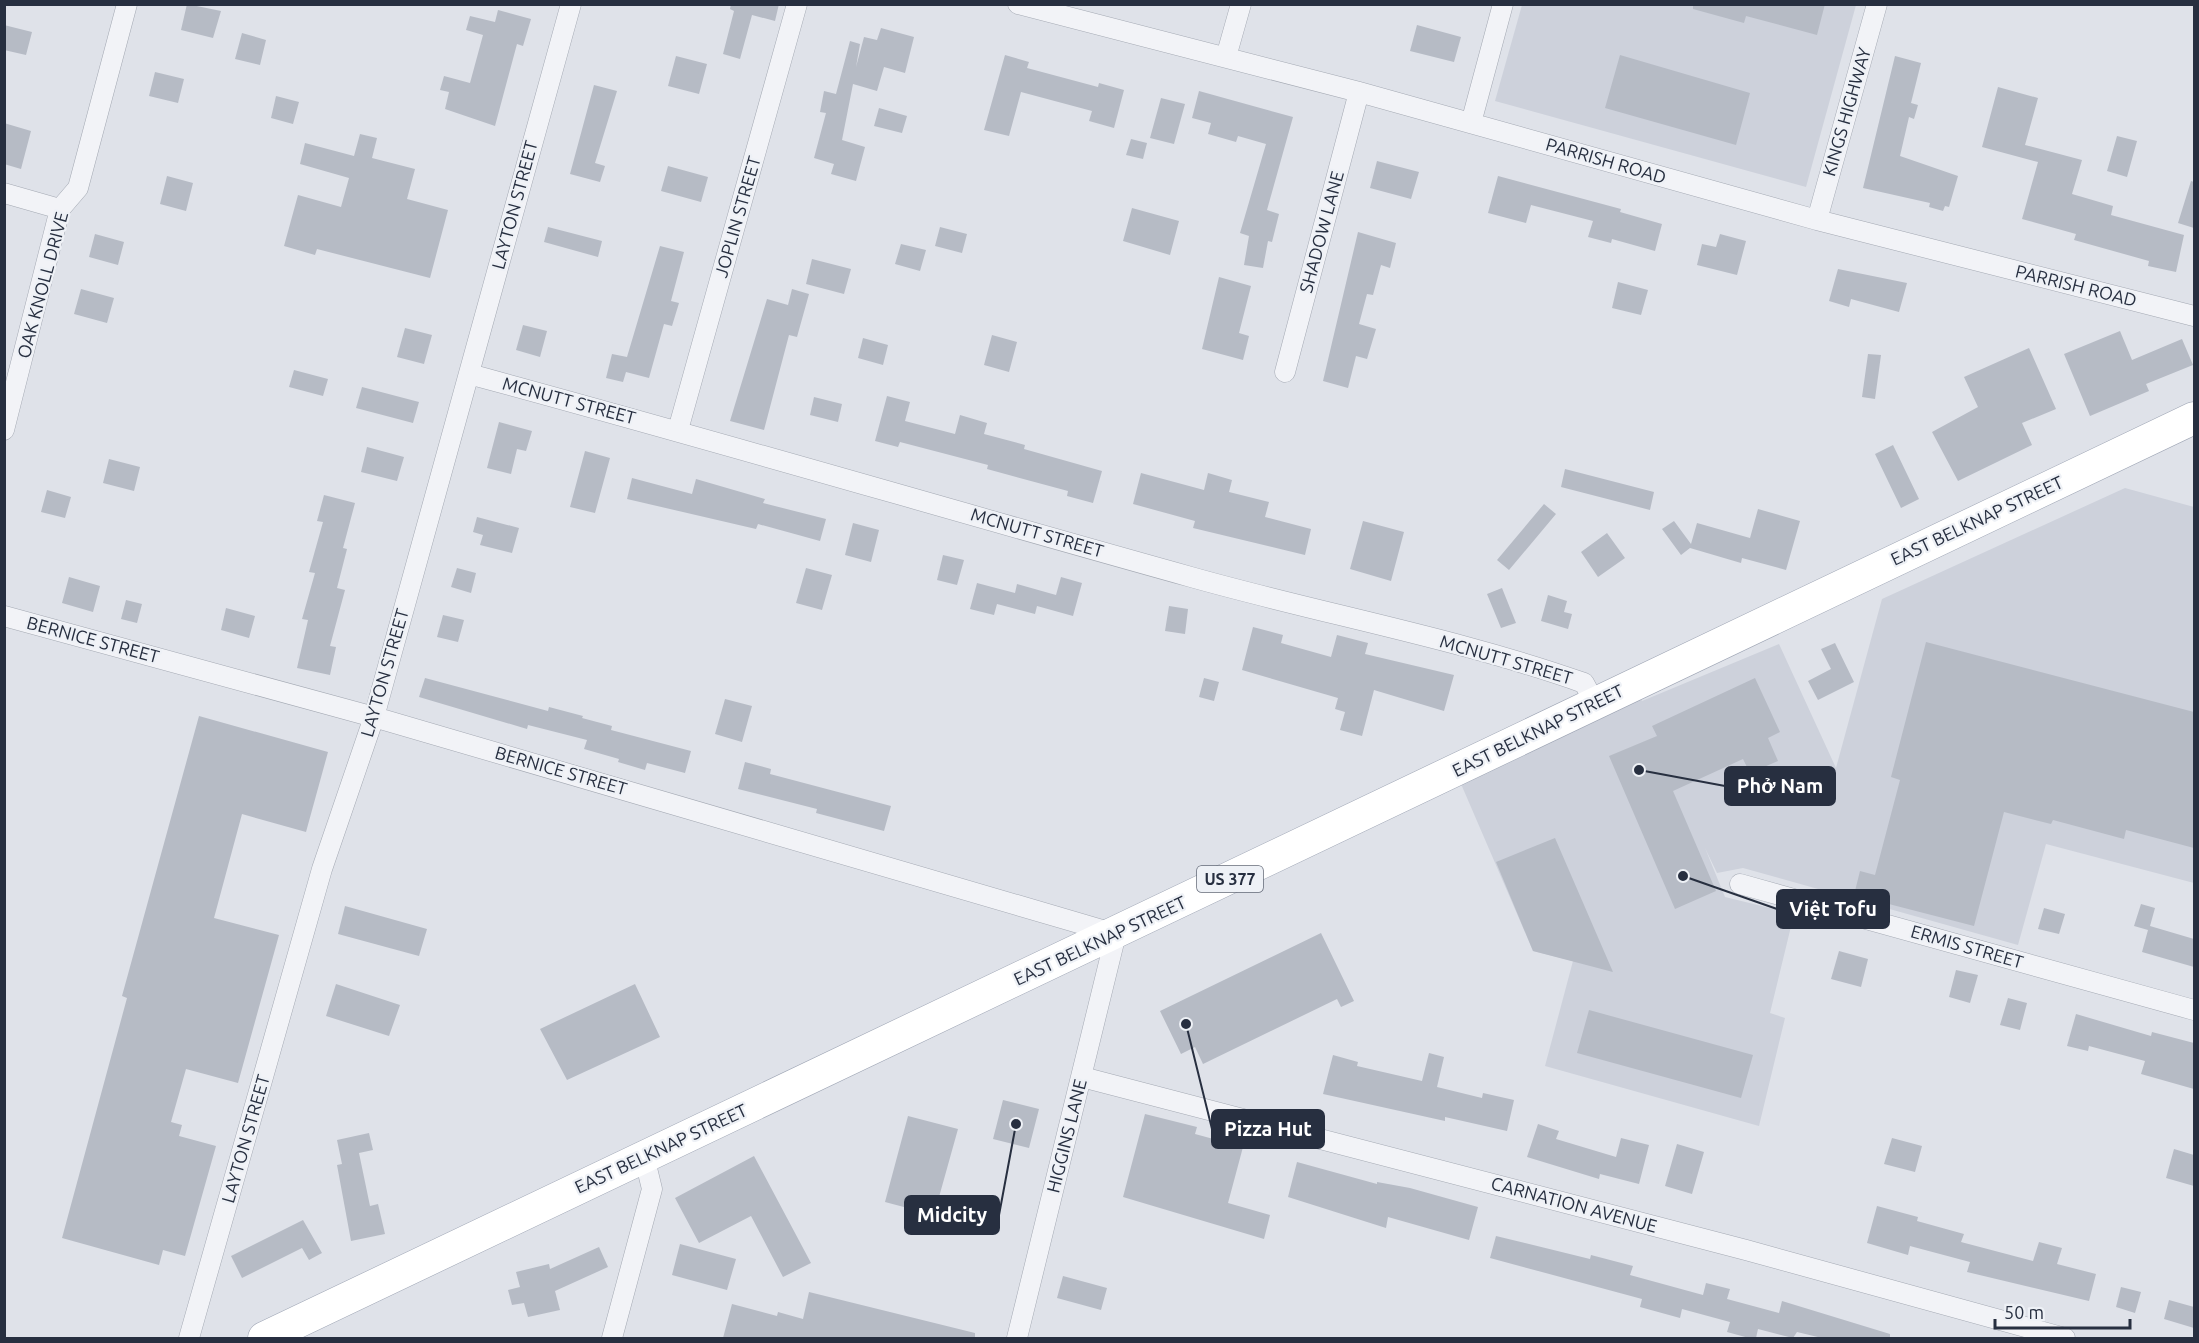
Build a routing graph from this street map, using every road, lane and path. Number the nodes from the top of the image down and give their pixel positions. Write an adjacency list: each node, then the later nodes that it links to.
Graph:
1 (127, 4): 12 (street, OAK KNOLL DRIVE)
2 (571, 4): 16 (street, LAYTON STREET)
3 (797, 4): 19 (street, JOPLIN STREET)
4 (1018, 4): 8 (street, PARRISH ROAD)
5 (1241, 4): 8 (street)
6 (1503, 4): 10 (street)
7 (1877, 4): 13 (street, KINGS HIGHWAY)
8 (1226, 57): 9 (street, PARRISH ROAD)
9 (1359, 92): 10 (street, PARRISH ROAD); 15 (street, SHADOW LANE)
10 (1471, 123): 13 (street, PARRISH ROAD)
11 (4, 193): 12 (street)
12 (60, 209): 18 (street, OAK KNOLL DRIVE)
13 (1817, 220): 14 (street, PARRISH ROAD)
14 (2194, 316)
15 (1285, 372)
16 (469, 374): 19 (street, MCNUTT STREET); 22 (street, LAYTON STREET)
17 (2194, 418): 21 (main road, EAST BELKNAP STREET / US 377)
18 (4, 430)
19 (678, 430): 21 (street, MCNUTT STREET)
20 (4, 615): 22 (street, BERNICE STREET)
21 (1595, 703): 24 (main road, EAST BELKNAP STREET / US 377)
22 (374, 717): 24 (street, BERNICE STREET); 28 (street, LAYTON STREET)
23 (1740, 884): 25 (street, ERMIS STREET)
24 (1116, 934): 26 (street, HIGGINS LANE); 27 (main road, EAST BELKNAP STREET / US 377)
25 (2194, 1010)
26 (1082, 1077): 31 (street, HIGGINS LANE); 32 (street, CARNATION AVENUE)
27 (644, 1156): 29 (main road, EAST BELKNAP STREET / US 377); 30 (street)
28 (189, 1338)
29 (264, 1338)
30 (612, 1338)
31 (1017, 1338)
32 (2065, 1338)

